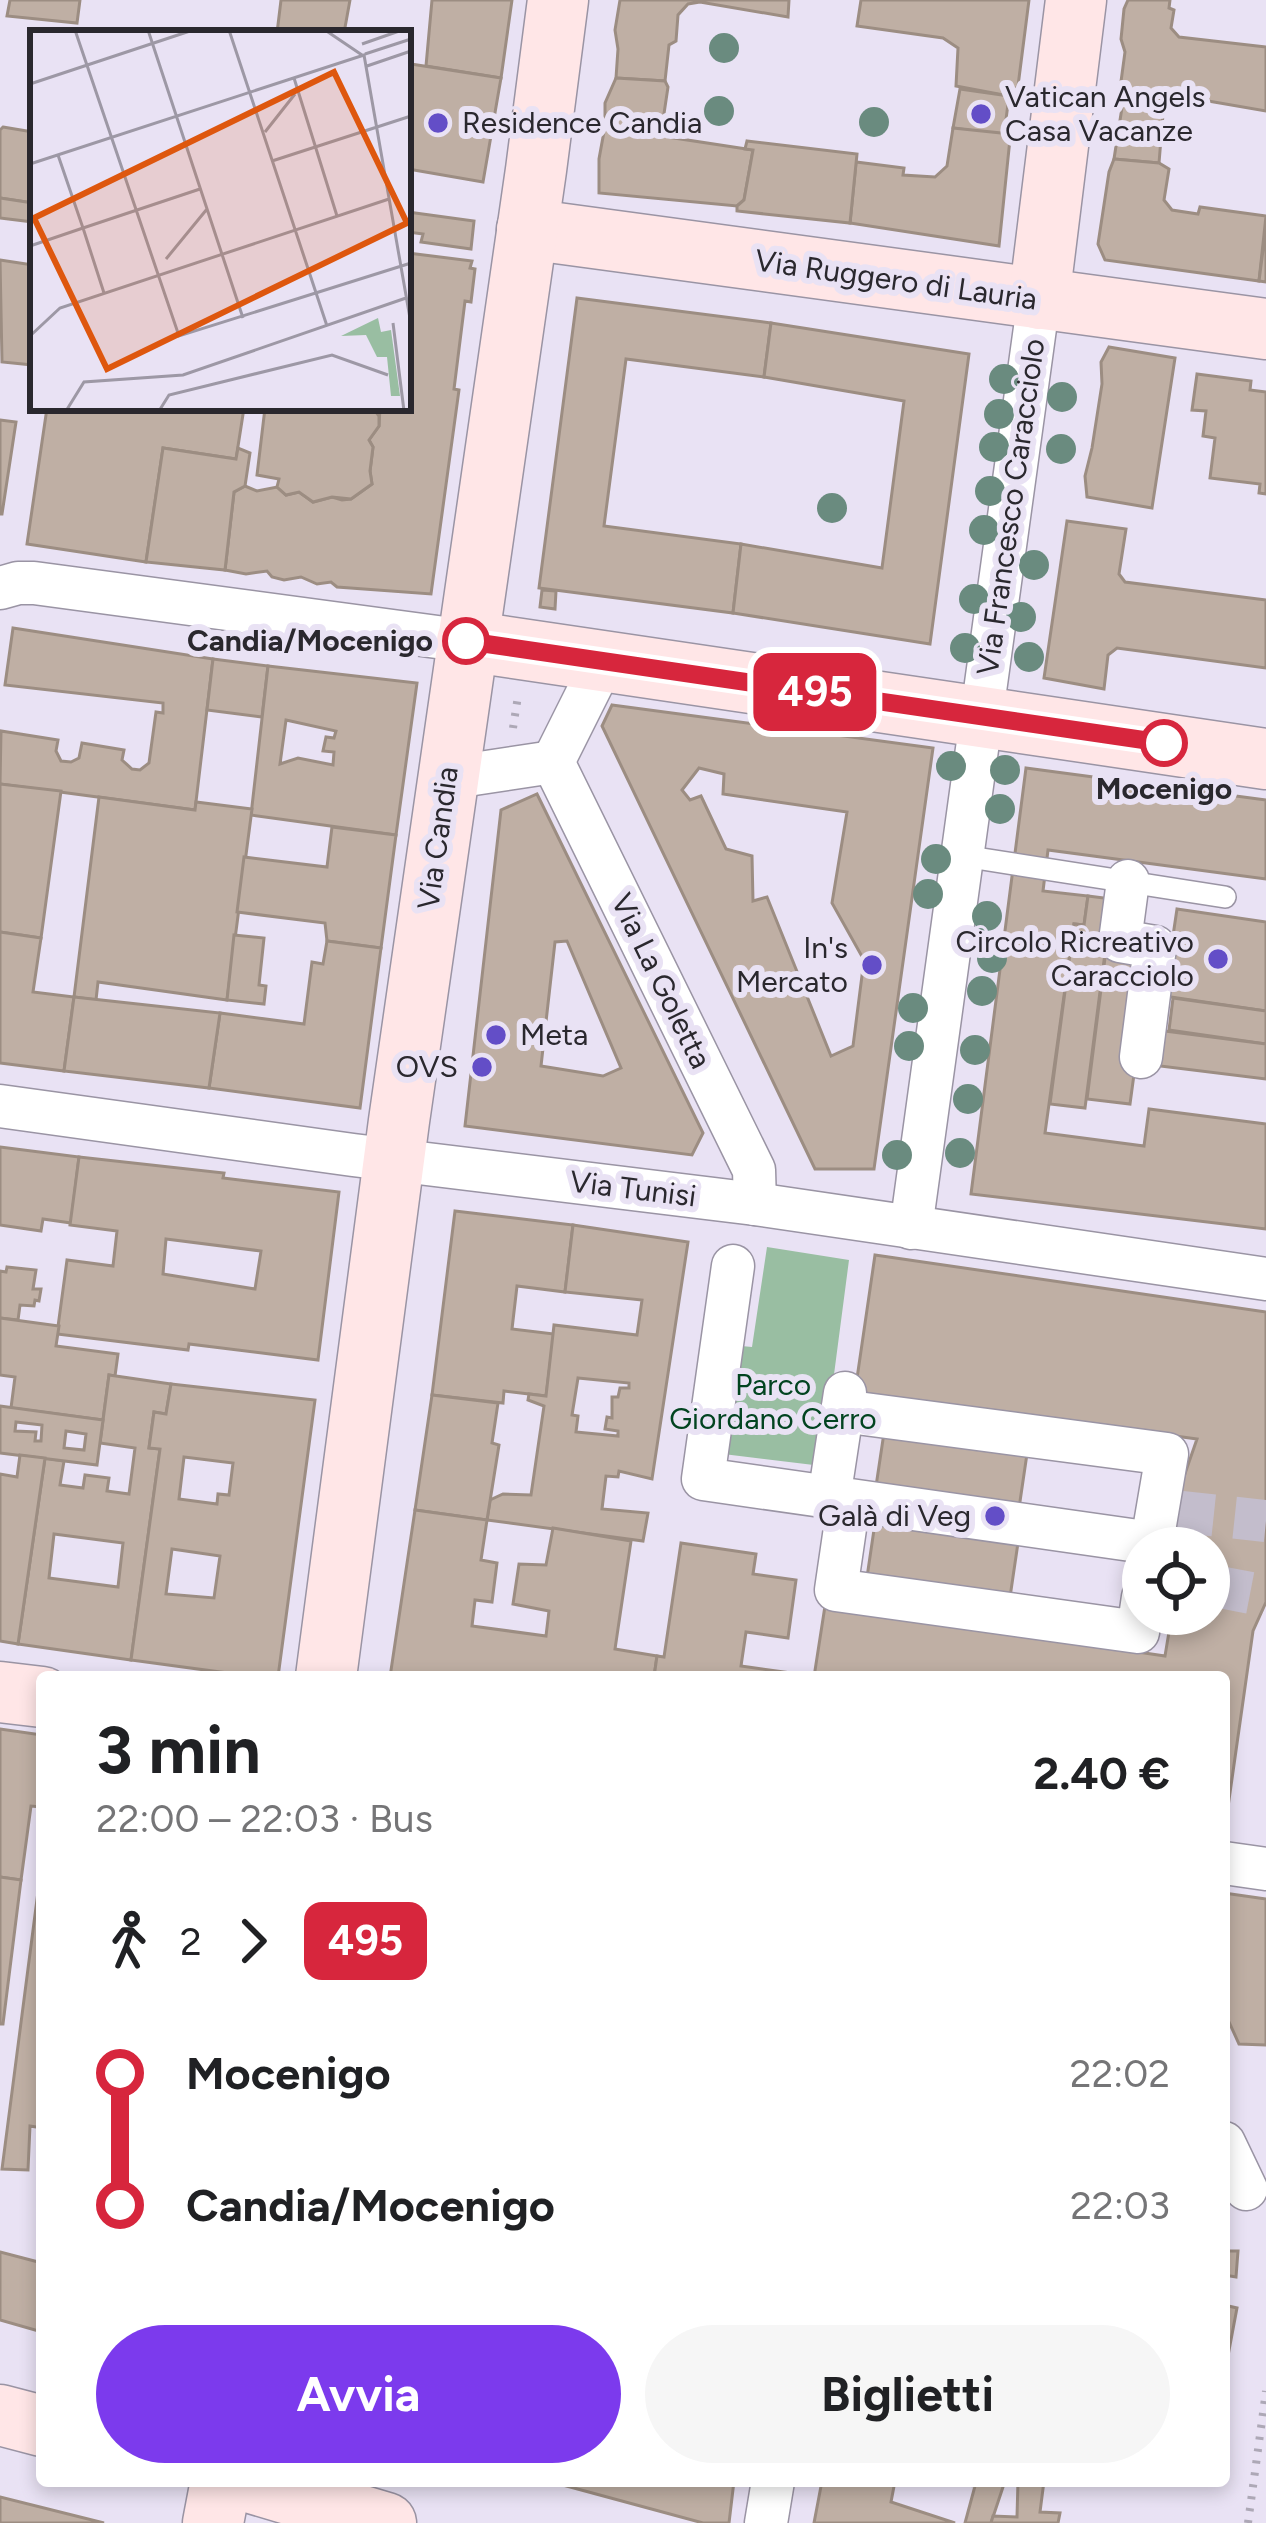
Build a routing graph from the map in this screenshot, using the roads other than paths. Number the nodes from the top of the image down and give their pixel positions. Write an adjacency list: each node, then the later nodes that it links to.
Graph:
1 (558, 0): 3 (main road, Via Candia)
2 (1076, 0): 4 (main road, Via Francesco Caracciolo)
3 (527, 229): 4 (main road, Via Ruggero di Lauria); 7 (main road, Via Candia)
4 (1039, 299): 5 (main road, Via Ruggero di Lauria); 9 (street, Via Francesco Caracciolo)
5 (1266, 329)
6 (0, 588): 7 (street)
7 (466, 641): 8 (main road); 12 (main road, Via Candia)
8 (604, 660): 9 (main road); 11 (street)
9 (982, 716): 10 (main road); 13 (street, Via Francesco Caracciolo)
10 (1266, 759)
11 (553, 761): 12 (street); 19 (street, Via La Goletta)
12 (447, 778): 18 (main road, Via Candia)
13 (963, 856): 14 (lane); 20 (street, Via Francesco Caracciolo)
14 (1128, 881): 15 (lane); 16 (street)
15 (1225, 897)
16 (1141, 1057)
17 (0, 1106): 18 (street, Via Tunisi)
18 (395, 1159): 19 (street, Via Tunisi); 27 (main road, Via Candia)
19 (755, 1204): 20 (street, Via Tunisi)
20 (911, 1228): 22 (street, Via Tunisi)
21 (733, 1266): 23 (street)
22 (1266, 1279)
23 (839, 1499): 24 (street); 25 (street); 26 (street)
24 (1147, 1527)
25 (1158, 1527)
26 (1122, 1630)
27 (327, 1671)
28 (0, 1692): 29 (main road)
29 (36, 1696)
30 (1230, 1864): 31 (street)
31 (1266, 1869)
32 (1230, 2158): 33 (street)
33 (1245, 2194)
34 (0, 2414): 35 (main road)
35 (36, 2424)
36 (220, 2487): 39 (main road)
37 (265, 2487): 40 (main road)
38 (771, 2487): 41 (street)
39 (213, 2523)
40 (386, 2523)
41 (766, 2523)

